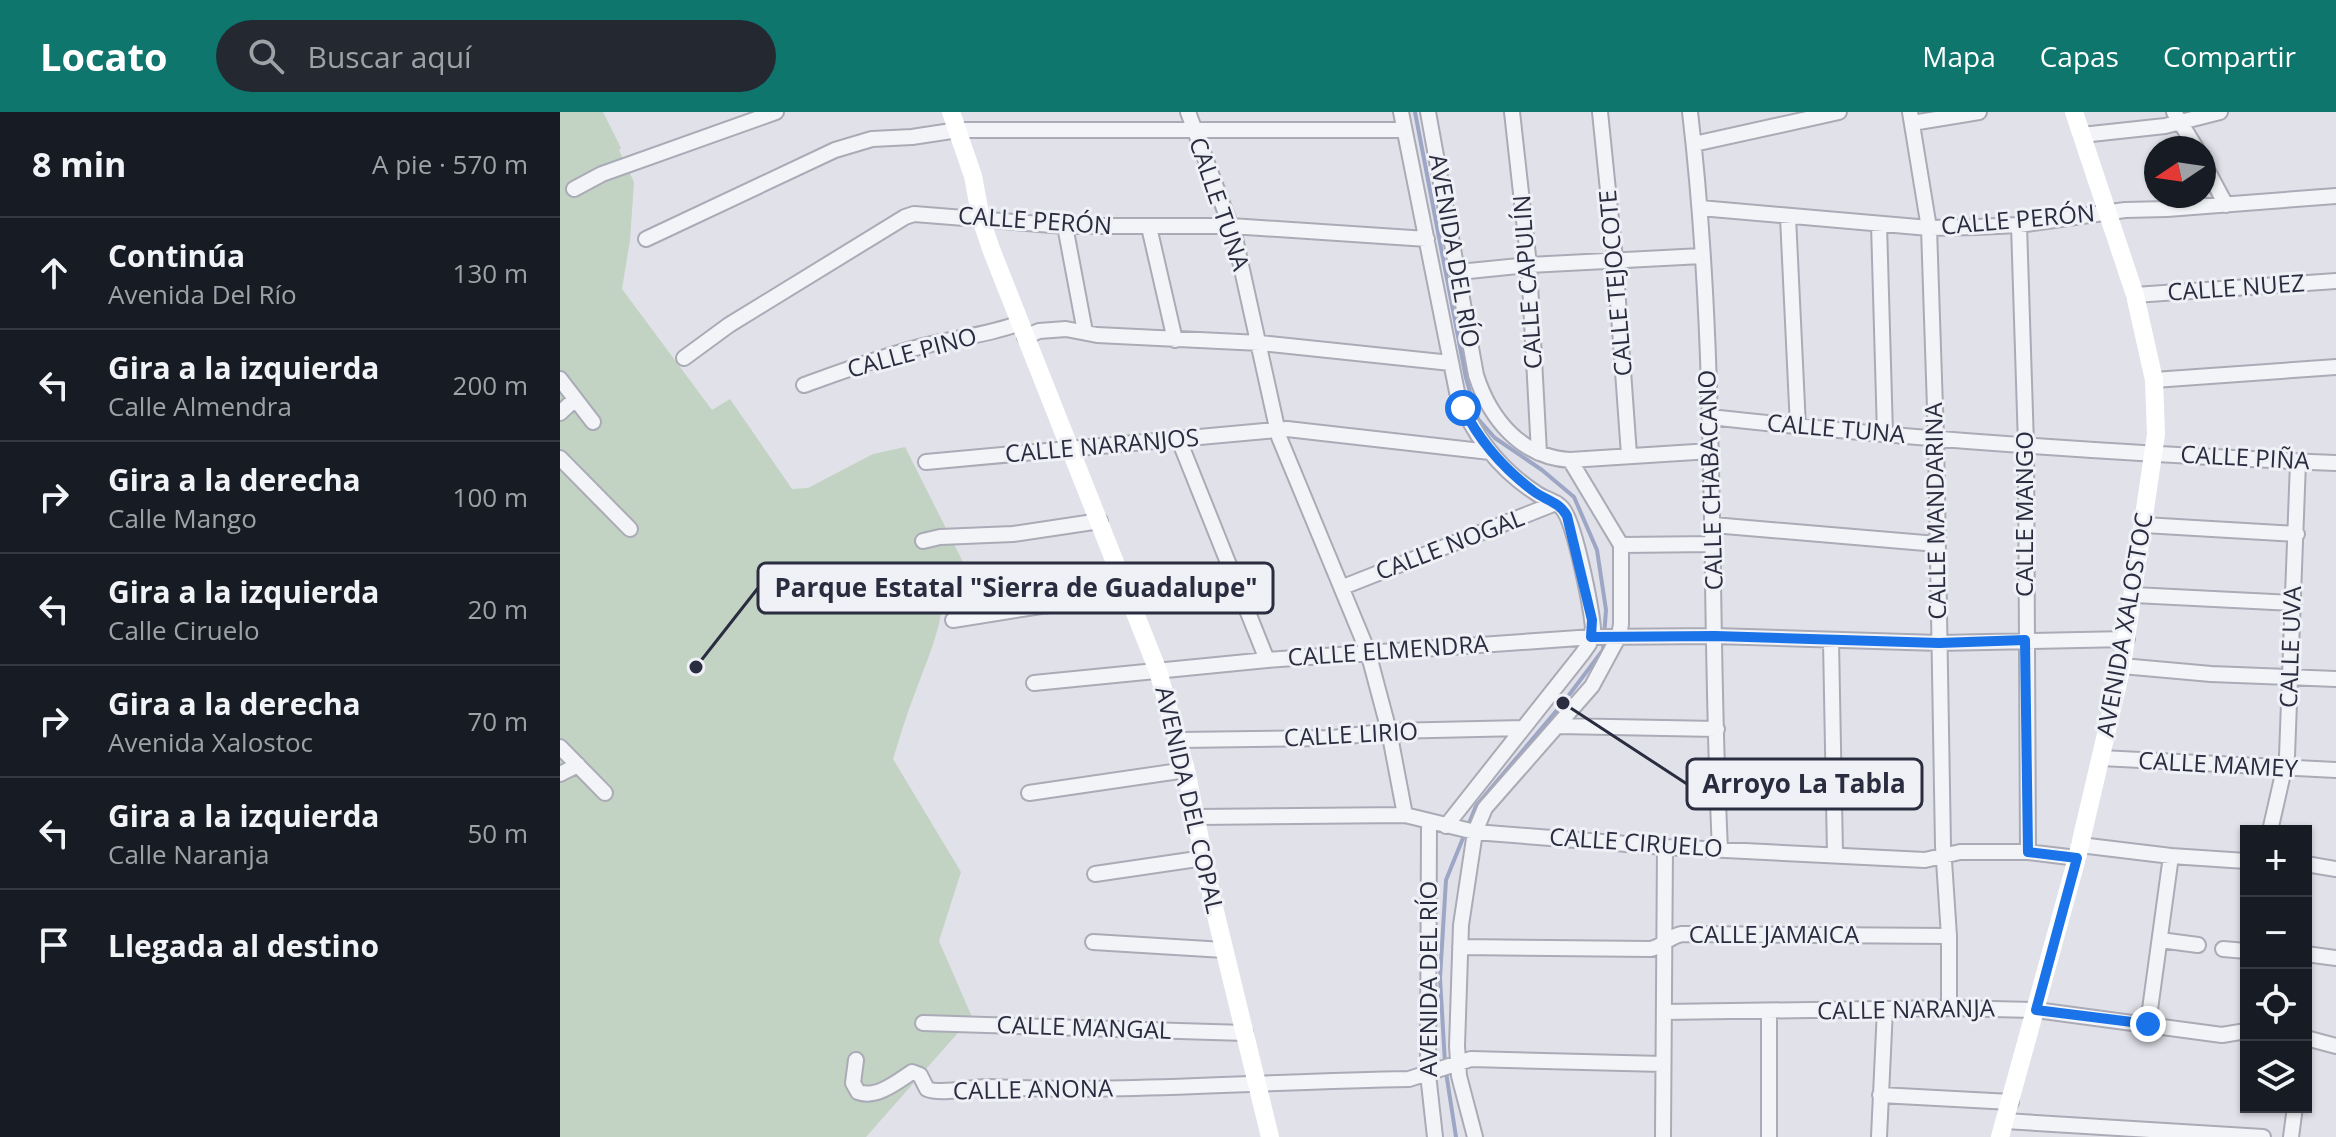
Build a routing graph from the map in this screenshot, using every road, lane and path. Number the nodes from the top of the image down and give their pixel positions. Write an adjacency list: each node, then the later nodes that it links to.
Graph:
1 (776, 112): 22 (street)
2 (951, 112): 15 (street, AVENIDA DEL COPAL)
3 (1188, 112): 17 (street, CALLE TUNA)
4 (1401, 112): 16 (street, AVENIDA DEL RÍO)
5 (1428, 112): 40 (street, AVENIDA DEL RÍO)
6 (1512, 112): 39 (street, CALLE CAPULÍN)
7 (1600, 112): 38 (street, CALLE TEJOCOTE)
8 (1690, 112): 20 (street, CALLE CHABACANO)
9 (1839, 112): 20 (street)
10 (1979, 112): 13 (street)
11 (2074, 112): 18 (street, AVENIDA XALOSTOC)
12 (2220, 112): 14 (street)
13 (1911, 118): 34 (street, CALLE MANDARINA)
14 (2178, 118): 18 (street); 19 (street)
15 (958, 130): 17 (street); 28 (street, AVENIDA DEL COPAL); 35 (street)
16 (1403, 130): 17 (street); 36 (street, AVENIDA DEL RÍO)
17 (1194, 131): 32 (street, CALLE TUNA)
18 (2082, 135): 26 (street, AVENIDA XALOSTOC)
19 (2189, 136)
20 (1694, 144): 25 (street, CALLE CHABACANO)
21 (2216, 186): 24 (street)
22 (574, 189)
23 (2336, 196): 24 (street, CALLE PERÓN)
24 (2226, 205): 26 (street, CALLE PERÓN)
25 (1700, 208): 27 (street, CALLE PERÓN); 37 (street, CALLE CHABACANO)
26 (2109, 212): 30 (street, CALLE PERÓN); 42 (street, AVENIDA XALOSTOC)
27 (1788, 217): 29 (street, CALLE PERÓN); 57 (street)
28 (981, 219): 31 (street, CALLE PERÓN); 43 (street, AVENIDA DEL COPAL); 47 (street, CALLE PERÓN)
29 (1879, 224): 34 (street, CALLE PERÓN); 59 (street)
30 (2019, 225): 34 (street, CALLE PERÓN); 62 (street, CALLE MANGO)
31 (1065, 226): 33 (street, CALLE PERÓN); 44 (street)
32 (1231, 226): 33 (street, CALLE PERÓN); 36 (street, CALLE PERÓN); 46 (street, CALLE TUNA)
33 (1149, 227): 45 (street)
34 (1929, 228): 60 (street, CALLE MANDARINA)
35 (646, 239)
36 (1427, 239): 48 (street, AVENIDA DEL RÍO)
37 (1702, 256): 38 (street); 55 (street, CALLE CHABACANO)
38 (1615, 259): 39 (street); 68 (street, CALLE TEJOCOTE)
39 (1529, 265): 40 (street); 66 (street, CALLE CAPULÍN)
40 (1459, 272): 66 (street, AVENIDA DEL RÍO)
41 (2336, 281): 42 (street, CALLE NUEZ)
42 (2135, 295): 51 (street, AVENIDA XALOSTOC)
43 (1023, 330): 44 (street); 52 (street, CALLE PINO); 63 (street, AVENIDA DEL COPAL)
44 (1085, 332): 45 (street)
45 (1175, 340): 46 (street)
46 (1260, 343): 48 (street); 58 (street, CALLE TUNA)
47 (684, 358)
48 (1451, 363): 65 (street, AVENIDA DEL RÍO)
49 (2336, 367): 51 (street)
50 (560, 379): 53 (street)
51 (2154, 380): 67 (street, AVENIDA XALOSTOC)
52 (804, 385)
53 (574, 400): 54 (street); 56 (street)
54 (560, 413)
55 (1710, 417): 57 (street, CALLE TUNA); 64 (street, CALLE CHABACANO)
56 (593, 422)
57 (1798, 427): 59 (street, CALLE TUNA)
58 (1277, 430): 61 (street, CALLE NARANJOS); 65 (street); 84 (street, CALLE TUNA)
59 (1885, 434): 60 (street, CALLE TUNA)
60 (1936, 438): 62 (street, CALLE TUNA); 82 (street, CALLE MANDARINA)
61 (1179, 440): 63 (street, CALLE NARANJOS); 97 (street)
62 (2026, 445): 67 (street, CALLE TUNA); 93 (street, CALLE MANGO)
63 (1070, 447): 71 (street, CALLE NARANJOS); 75 (street, AVENIDA DEL COPAL)
64 (1711, 451): 68 (street); 76 (street, CALLE CHABACANO)
65 (1490, 452): 74 (street, AVENIDA DEL RÍO)
66 (1539, 453): 70 (street, AVENIDA DEL RÍO)
67 (2154, 453): 72 (street, CALLE PIÑA); 77 (street, AVENIDA XALOSTOC)
68 (1629, 455): 70 (street)
69 (560, 458): 78 (street)
70 (1570, 460): 83 (street)
71 (926, 462)
72 (2298, 462): 73 (street, CALLE PIÑA); 79 (street, CALLE UVA)
73 (2336, 463)
74 (1556, 503): 84 (street, CALLE NOGAL); 91 (street)
75 (1100, 521): 80 (street); 86 (street, AVENIDA DEL COPAL)
76 (1713, 525): 81 (street, CALLE CHABACANO); 82 (street)
77 (2144, 525): 79 (street); 85 (street, AVENIDA XALOSTOC)
78 (630, 529)
79 (2297, 534): 87 (street, CALLE UVA)
80 (923, 541)
81 (1713, 544): 83 (street); 90 (street, CALLE CHABACANO)
82 (1937, 544): 95 (street, CALLE MANDARINA)
83 (1621, 545): 89 (street, AVENIDA DEL RÍO)
84 (1343, 587): 96 (street, CALLE TUNA)
85 (2134, 595): 87 (street); 92 (street, AVENIDA XALOSTOC)
86 (1130, 596): 88 (street); 99 (street, AVENIDA DEL COPAL)
87 (2293, 603): 100 (street, CALLE UVA)
88 (953, 620)
89 (1616, 636): 90 (street, CALLE ELMENDRA); 91 (street, CALLE ELMENDRA); 103 (street, AVENIDA DEL RÍO)
90 (1715, 636): 94 (street, CALLE ELMENDRA); 105 (street, CALLE CHABACANO)
91 (1592, 637): 96 (street, CALLE ELMENDRA); 104 (street)
92 (2127, 639): 93 (street, CALLE ELMENDRA); 98 (street, AVENIDA XALOSTOC)
93 (2025, 640): 95 (street, CALLE ELMENDRA); 124 (street, CALLE MANGO)
94 (1831, 641): 95 (street, CALLE ELMENDRA); 126 (street)
95 (1939, 643): 128 (street, CALLE MANDARINA)
96 (1368, 652): 97 (street, CALLE ELMENDRA); 106 (street, CALLE TUNA)
97 (1267, 660): 99 (street, CALLE ELMENDRA)
98 (2122, 666): 100 (street); 109 (street, AVENIDA XALOSTOC)
99 (1158, 671): 102 (street, CALLE ELMENDRA); 107 (street, AVENIDA DEL COPAL)
100 (2290, 679): 101 (street); 111 (street, CALLE UVA)
101 (2336, 679)
102 (1034, 683)
103 (1558, 726): 105 (street); 121 (street, AVENIDA DEL RÍO)
104 (1523, 728): 106 (street, CALLE LIRIO); 121 (street)
105 (1717, 729): 123 (street, CALLE CHABACANO)
106 (1389, 731): 107 (street, CALLE LIRIO); 117 (street, CALLE TUNA)
107 (1179, 740): 112 (street, AVENIDA DEL COPAL)
108 (560, 747): 110 (street)
109 (2101, 758): 111 (street, CALLE MAMEY); 125 (street, AVENIDA XALOSTOC)
110 (578, 765): 114 (street); 115 (street)
111 (2285, 769): 113 (street, CALLE MAMEY); 120 (street, CALLE UVA)
112 (1186, 770): 116 (street); 118 (street, AVENIDA DEL COPAL)
113 (2336, 770)
114 (560, 774)
115 (605, 793)
116 (1029, 793)
117 (1405, 815): 118 (street, CALLE CIRUELO); 119 (street, CALLE CIRUELO)
118 (1196, 817): 129 (street, AVENIDA DEL COPAL)
119 (1429, 821): 121 (street, CALLE CIRUELO); 159 (street, AVENIDA DEL RÍO)
120 (2271, 825)
121 (1462, 830): 122 (street, CALLE CIRUELO); 139 (street, AVENIDA DEL RÍO)
122 (1665, 847): 123 (street, CALLE CIRUELO); 137 (street)
123 (1720, 849): 126 (street, CALLE CIRUELO)
124 (2028, 852): 125 (street, CALLE CIRUELO); 128 (street, CALLE CIRUELO)
125 (2078, 852): 127 (street, CALLE CIRUELO); 147 (street, AVENIDA XALOSTOC)
126 (1835, 854): 128 (street, CALLE CIRUELO)
127 (2171, 856): 130 (street, CALLE CIRUELO); 135 (street)
128 (1944, 857): 134 (street, CALLE MANDARINA)
129 (1204, 858): 133 (street); 141 (street, AVENIDA DEL COPAL)
130 (2240, 861)
131 (2312, 865): 132 (street)
132 (2336, 869)
133 (1095, 874)
134 (1949, 936): 137 (street, CALLE JAMAICA); 145 (street, CALLE MANDARINA)
135 (2160, 940): 138 (street); 151 (street)
136 (1093, 942): 141 (street)
137 (1664, 944): 139 (street, CALLE JAMAICA); 148 (street)
138 (2198, 945)
139 (1460, 947): 157 (street, AVENIDA DEL RÍO)
140 (2223, 949): 142 (street)
141 (1224, 950): 153 (street, AVENIDA DEL COPAL)
142 (2240, 950)
143 (2312, 955): 144 (street)
144 (2336, 958)
145 (1949, 1008): 146 (street, CALLE NARANJA); 147 (street, CALLE NARANJA)
146 (1885, 1009): 149 (street, CALLE NARANJA); 161 (street)
147 (2036, 1010): 151 (street, CALLE NARANJA); 162 (street, AVENIDA XALOSTOC)
148 (1664, 1012): 149 (street, CALLE NARANJA); 158 (street)
149 (1769, 1012): 169 (street)
150 (923, 1023): 153 (street, CALLE MANGAL)
151 (2148, 1024): 152 (street, CALLE NARANJA)
152 (2240, 1030)
153 (1245, 1033): 160 (street, AVENIDA DEL COPAL)
154 (2312, 1042): 155 (street)
155 (2336, 1046)
156 (856, 1060): 160 (street, CALLE ANONA)
157 (1454, 1063): 158 (street); 159 (street); 167 (street, AVENIDA DEL RÍO)
158 (1663, 1064): 168 (street)
159 (1432, 1072): 160 (street); 166 (street, AVENIDA DEL RÍO)
160 (1258, 1084): 165 (street, AVENIDA DEL COPAL)
161 (1880, 1095): 162 (street); 170 (street)
162 (2011, 1102): 164 (street, AVENIDA XALOSTOC)
163 (2294, 1113): 172 (street)
164 (2002, 1129): 171 (street)
165 (1270, 1137)
166 (1435, 1137)
167 (1475, 1137)
168 (1663, 1137)
169 (1769, 1137)
170 (1879, 1137)
171 (2263, 1137)
172 (2291, 1137)

